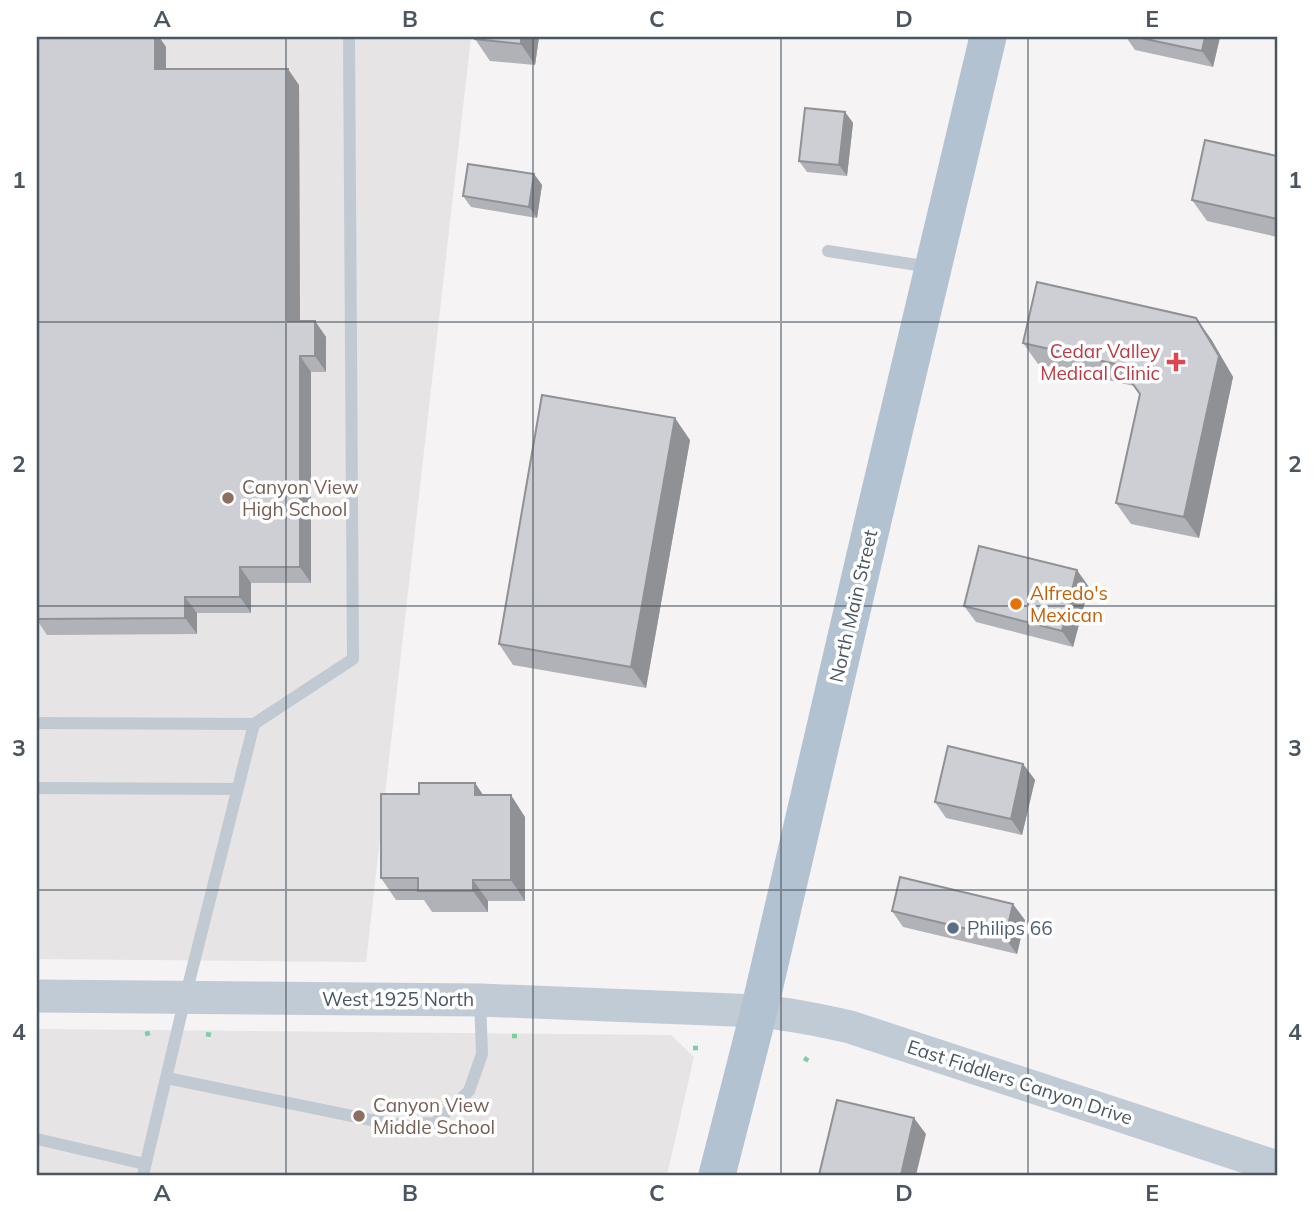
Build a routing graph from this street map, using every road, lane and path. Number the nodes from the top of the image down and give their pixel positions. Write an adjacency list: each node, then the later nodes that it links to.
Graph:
1 (349, 37): 6 (lane)
2 (988, 37): 4 (main road, North Main Street)
3 (828, 251): 4 (lane)
4 (934, 268): 12 (main road, North Main Street)
5 (37, 723): 6 (lane)
6 (254, 724): 8 (lane)
7 (37, 788): 8 (lane)
8 (237, 789): 10 (lane)
9 (37, 996): 10 (street, West 1925 North)
10 (185, 998): 11 (street, West 1925 North); 13 (lane)
11 (480, 1000): 12 (street, West 1925 North); 13 (lane)
12 (759, 1011): 15 (street, East Fiddlers Canyon Drive); 17 (main road, North Main Street)
13 (167, 1079): 16 (lane)
14 (37, 1139): 16 (lane)
15 (1277, 1167)
16 (144, 1170)
17 (717, 1175)

